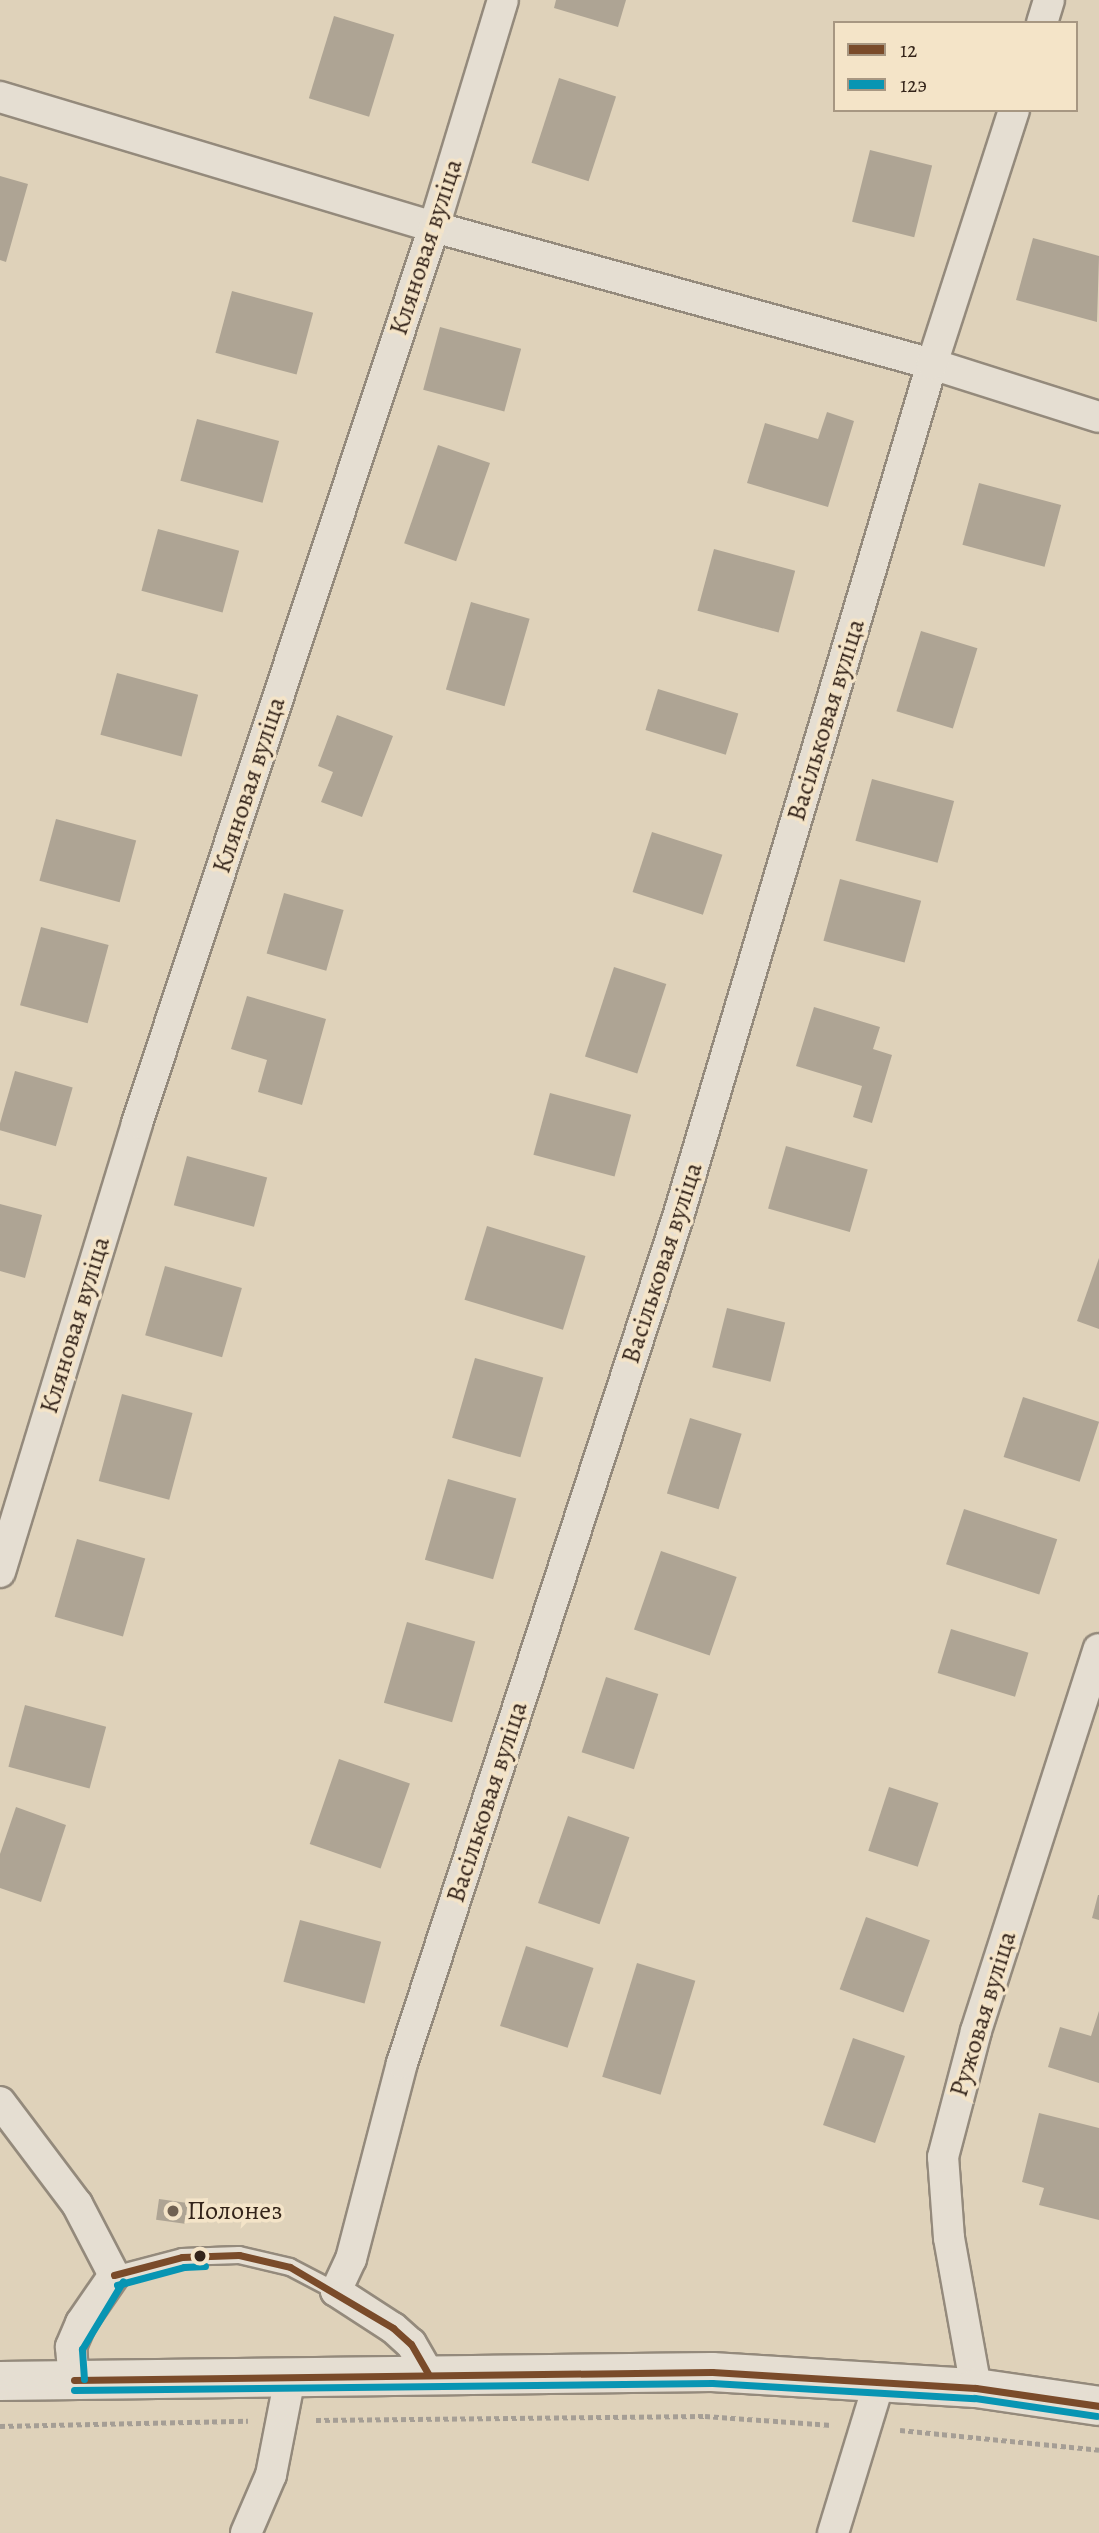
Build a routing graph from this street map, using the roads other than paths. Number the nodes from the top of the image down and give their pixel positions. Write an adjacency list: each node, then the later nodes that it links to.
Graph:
1 (503, 0): 6 (street, Кляновая вуліца)
2 (1049, 0): 3 (street)
3 (1043, 21)
4 (0, 97): 6 (street)
5 (1013, 112): 7 (street, Васільковая вуліца)
6 (434, 228): 7 (street); 9 (street, Кляновая вуліца)
7 (932, 364): 8 (street); 13 (street, Васільковая вуліца)
8 (1099, 417)
9 (0, 1572)
10 (1099, 1649): 19 (street, Ружовая вуліца)
11 (0, 2102): 12 (street)
12 (114, 2275): 13 (lane); 16 (street)
13 (336, 2291): 14 (street)
14 (428, 2373): 15 (main road); 18 (main road)
15 (290, 2377): 16 (main road); 21 (street)
16 (74, 2380): 17 (main road)
17 (0, 2381)
18 (879, 2383): 19 (main road); 22 (street)
19 (976, 2388): 20 (main road)
20 (1099, 2406)
21 (246, 2533)
22 (833, 2533)

